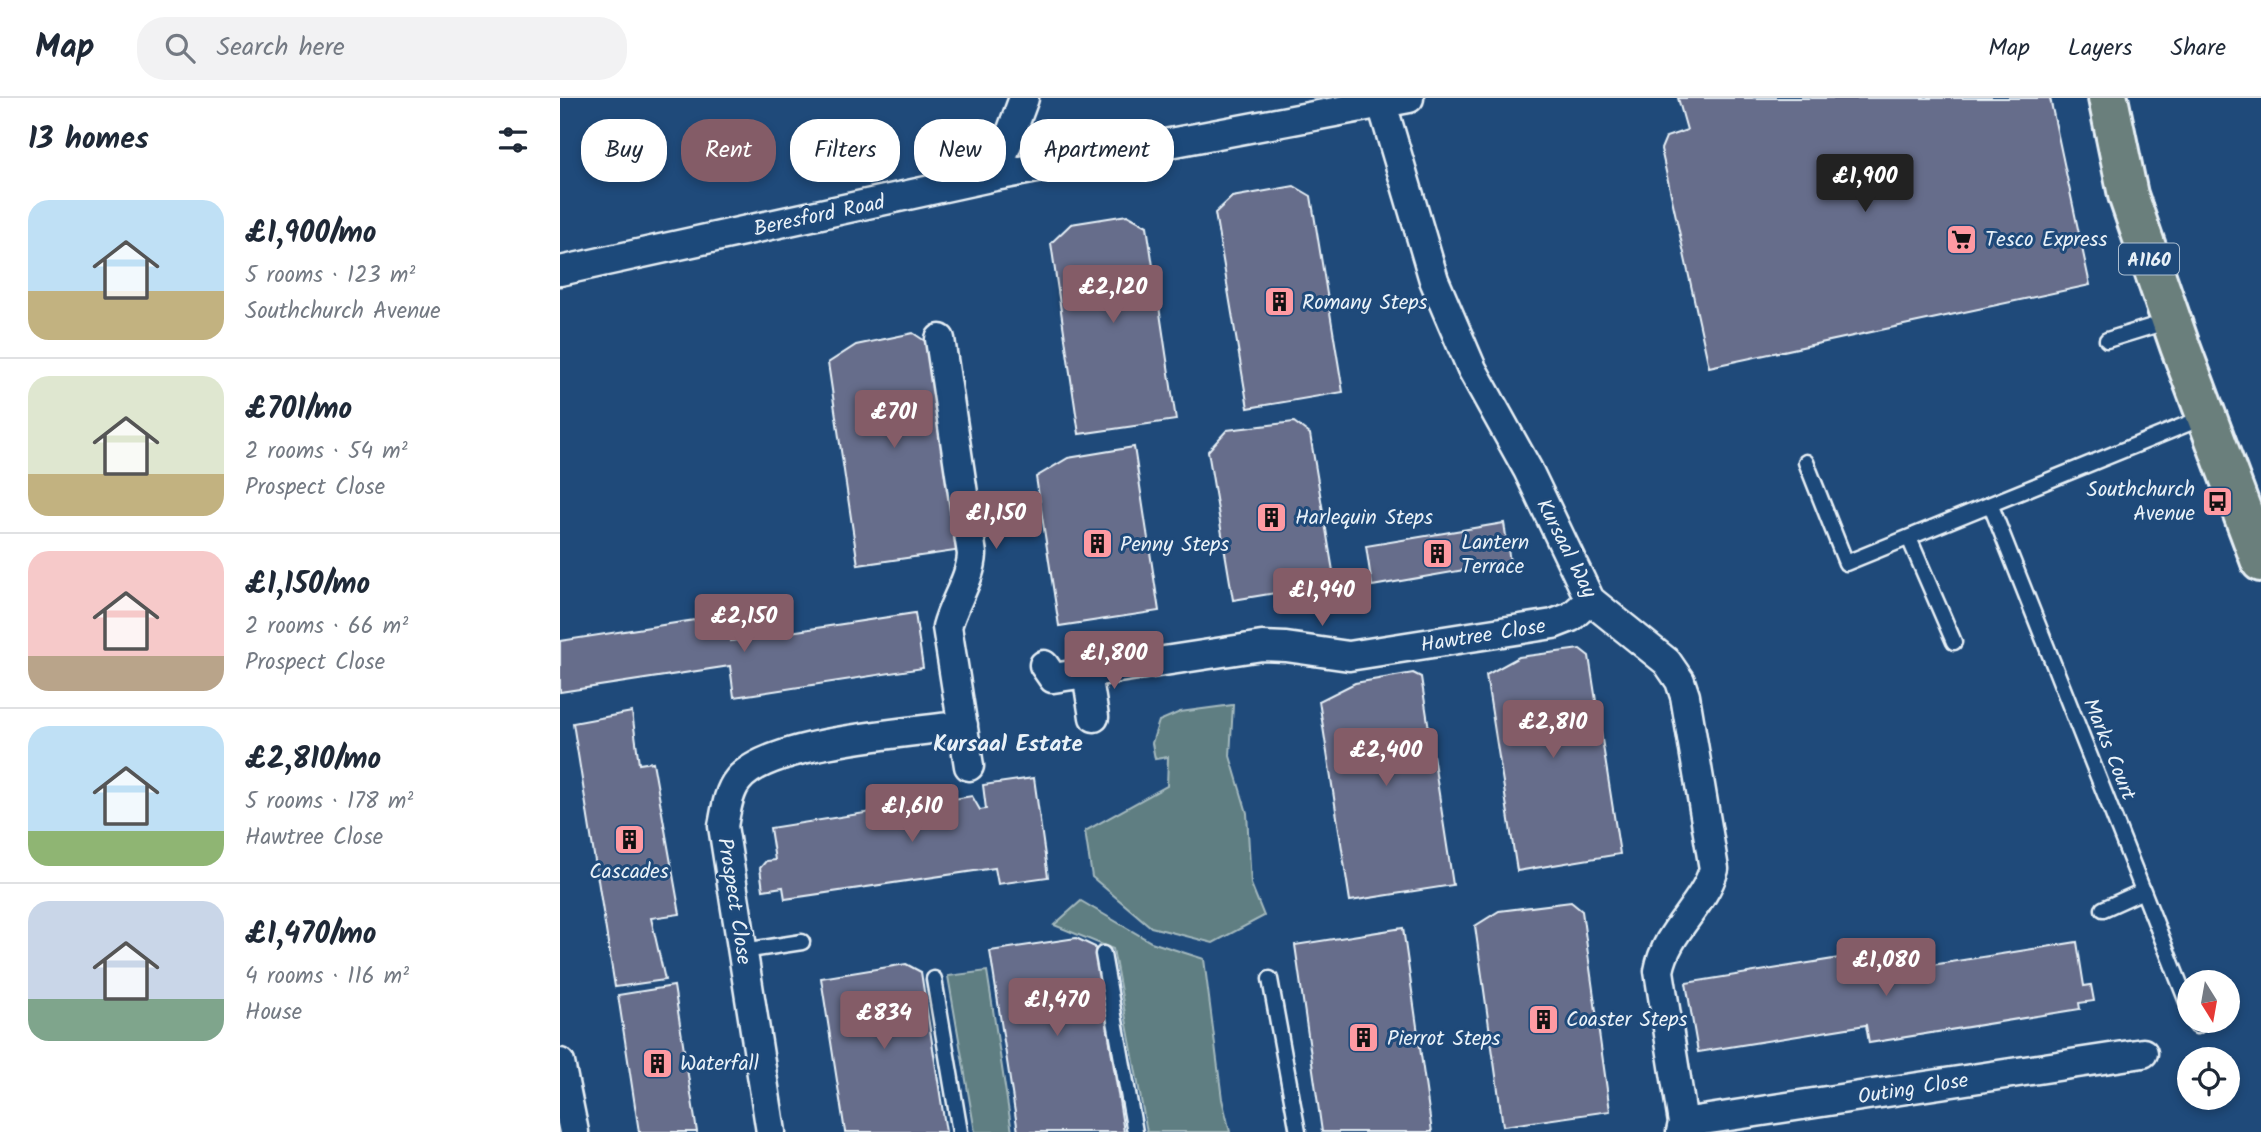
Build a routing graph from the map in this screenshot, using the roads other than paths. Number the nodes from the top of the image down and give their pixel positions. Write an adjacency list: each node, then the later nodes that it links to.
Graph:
1 (1024, 98): 4 (street)
2 (2108, 98): 8 (main road, A1160)
3 (1396, 101): 5 (street, Beresford Road); 17 (street, Kursaal Way)
4 (1006, 146)
5 (1006, 174)
6 (968, 182): 7 (street, Beresford Road)
7 (560, 271)
8 (2170, 320): 10 (lane); 11 (main road, A1160)
9 (940, 339): 22 (street)
10 (2107, 340)
11 (2208, 416): 13 (lane); 14 (main road, A1160); 16 (main road, A1160)
12 (1806, 462): 15 (lane)
13 (1991, 506): 15 (lane); 24 (lane, Marks Court)
14 (2261, 518)
15 (1909, 538): 18 (lane)
16 (2261, 562)
17 (1590, 600): 20 (street, Hawtree Close); 34 (street, Kursaal Way)
18 (1954, 642)
19 (1044, 665): 20 (street, Hawtree Close)
20 (1087, 673): 21 (street)
21 (1094, 717)
22 (963, 725): 23 (street); 27 (street, Prospect Close)
23 (969, 766)
24 (2143, 891): 25 (lane); 29 (lane, Marks Court)
25 (2103, 909)
26 (802, 942): 27 (lane)
27 (743, 951): 36 (street, Prospect Close)
28 (1103, 954): 38 (lane)
29 (2177, 977)
30 (934, 979): 37 (lane)
31 (1270, 979): 39 (lane)
32 (2144, 1053): 34 (street, Outing Close)
33 (560, 1063): 35 (street)
34 (1682, 1127)
35 (574, 1132)
36 (771, 1132)
37 (960, 1132)
38 (1135, 1132)
39 (1298, 1132)

